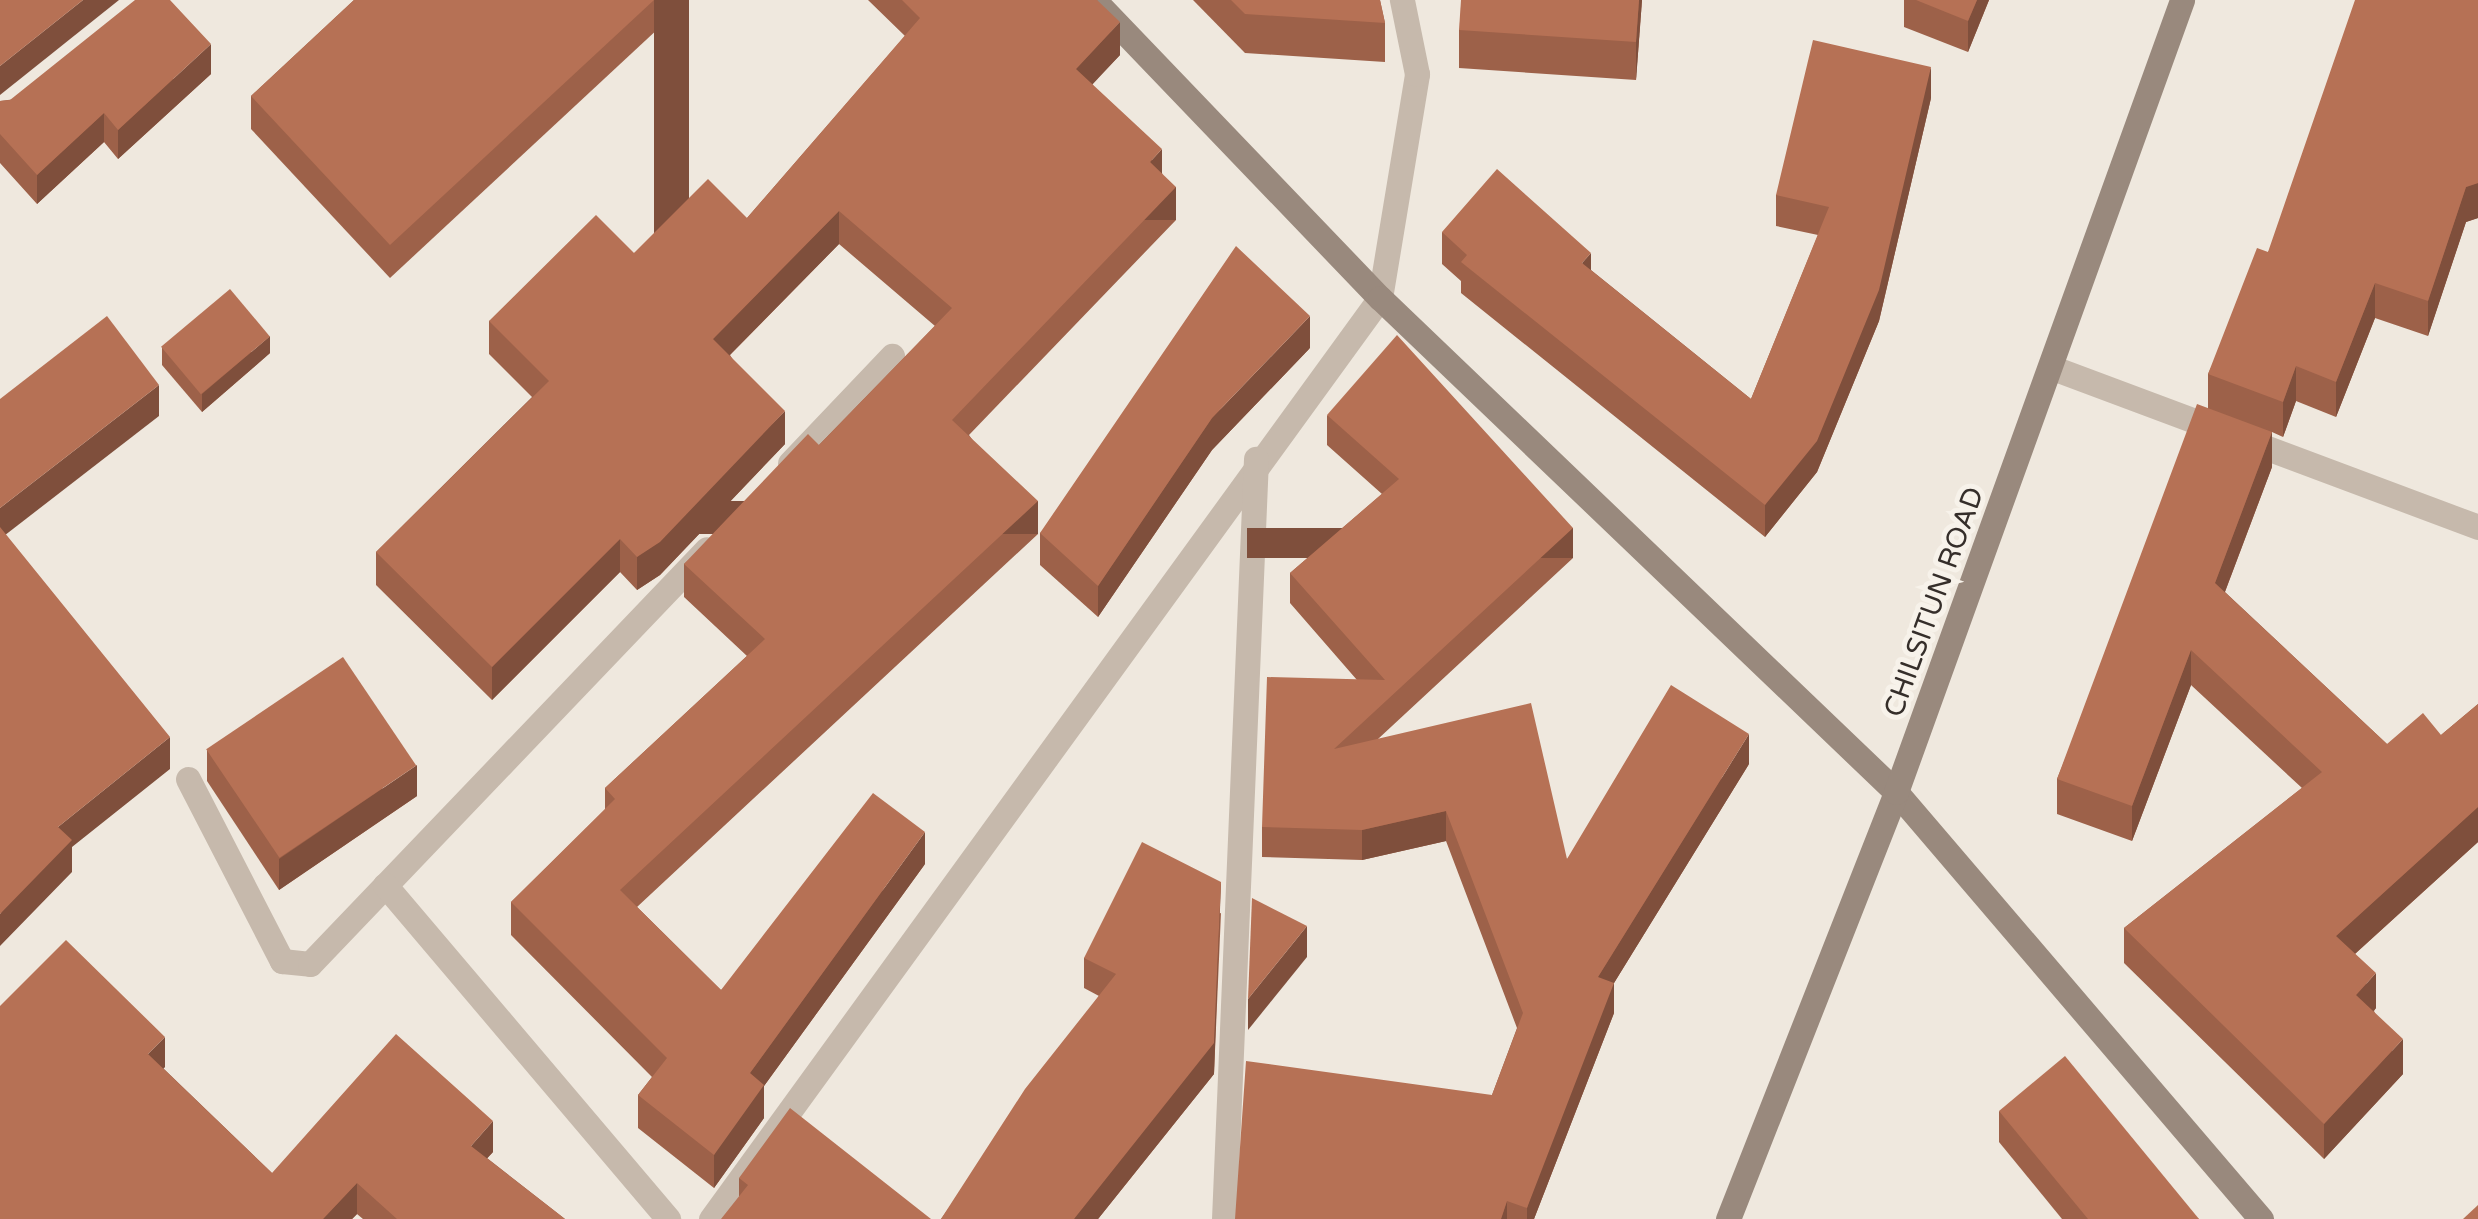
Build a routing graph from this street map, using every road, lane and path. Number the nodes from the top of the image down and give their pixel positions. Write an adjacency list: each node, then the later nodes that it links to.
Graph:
1 (1094, 0): 4 (main road)
2 (1402, 0): 4 (street)
3 (2182, 0): 6 (main road, CHILSITUN ROAD)
4 (1380, 298): 7 (street); 12 (main road)
5 (892, 356): 8 (street)
6 (2053, 368): 9 (street); 12 (main road, CHILSITUN ROAD)
7 (1256, 459): 15 (street); 16 (street)
8 (769, 485)
9 (2478, 527)
10 (728, 528): 13 (street)
11 (188, 779): 13 (street)
12 (1896, 792): 17 (main road, CHILSITUN ROAD); 18 (main road)
13 (384, 885): 14 (street)
14 (668, 1219)
15 (712, 1219)
16 (1224, 1219)
17 (1728, 1219)
18 (2261, 1219)

